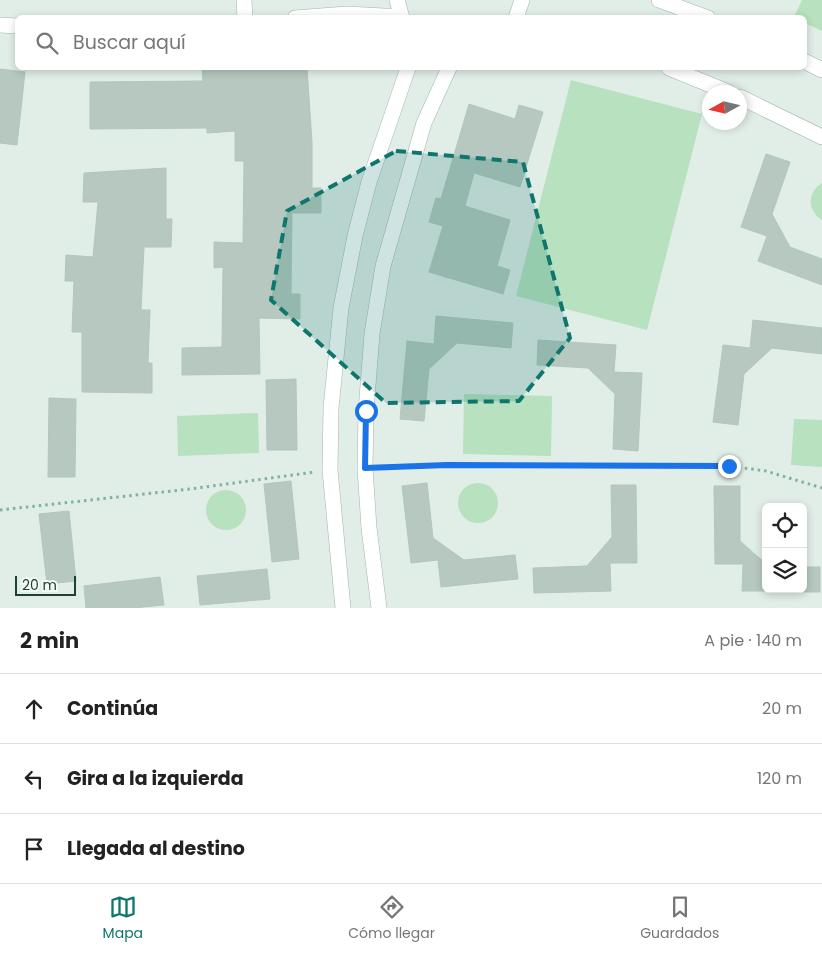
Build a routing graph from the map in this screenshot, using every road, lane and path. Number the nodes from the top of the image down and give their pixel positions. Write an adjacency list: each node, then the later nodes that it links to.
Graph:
1 (244, 0): 5 (street)
2 (397, 0): 8 (street)
3 (522, 0): 9 (street)
4 (659, 0): 10 (street)
5 (245, 15)
6 (334, 15): 7 (street)
7 (365, 15)
8 (401, 15)
9 (517, 15)
10 (700, 15)
11 (0, 25): 12 (street)
12 (15, 26)
13 (807, 62): 17 (street)
14 (407, 70): 22 (street)
15 (448, 70): 21 (street)
16 (673, 70): 18 (street)
17 (822, 70)
18 (710, 85)
19 (747, 100): 20 (street)
20 (822, 137)
21 (365, 468): 23 (path); 26 (street)
22 (330, 470): 24 (path); 25 (street)
23 (822, 488)
24 (0, 510)
25 (343, 608)
26 (379, 608)

